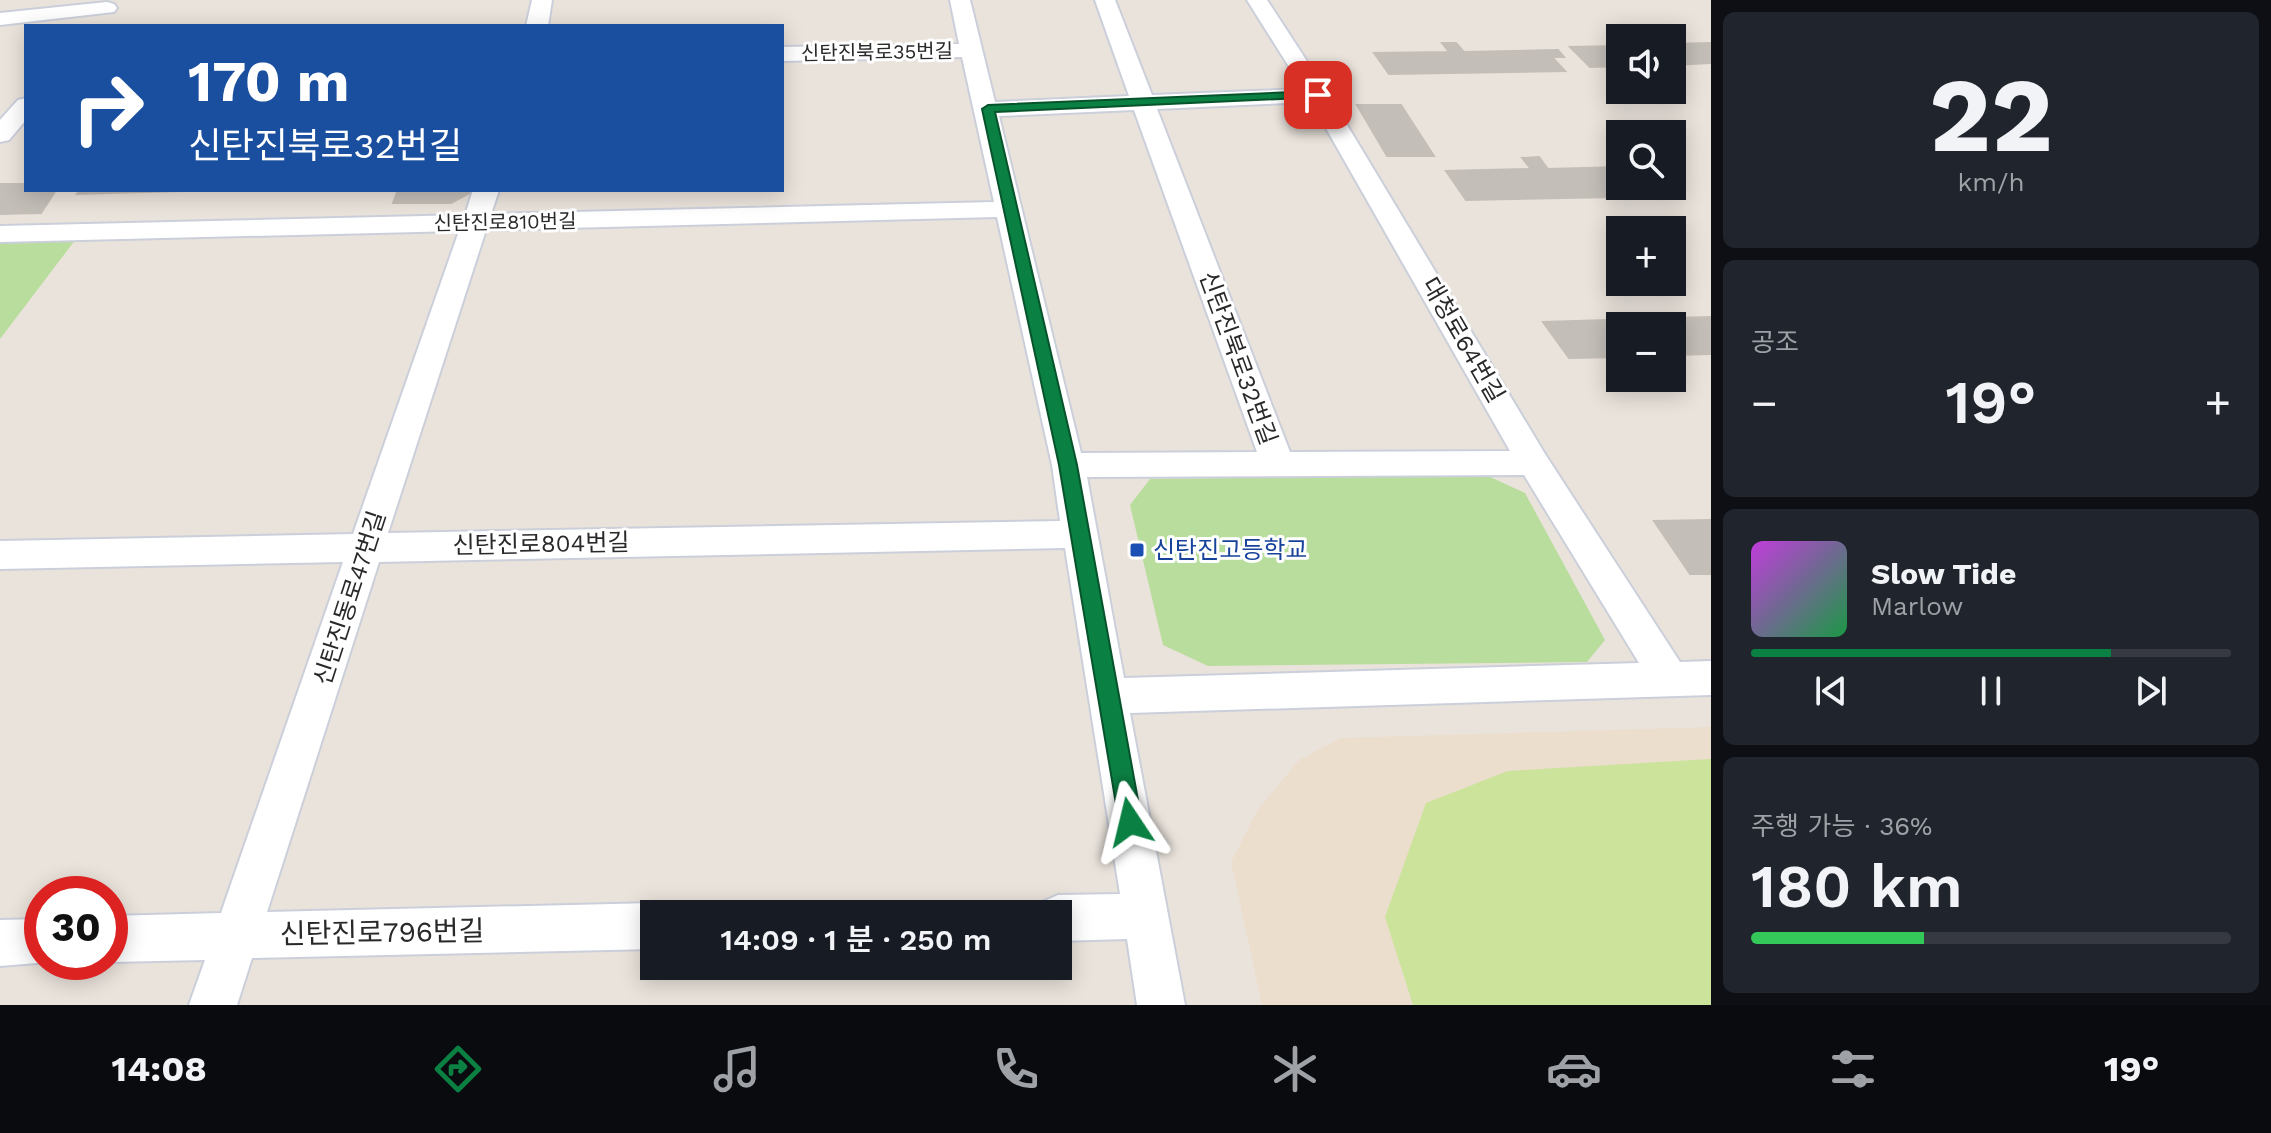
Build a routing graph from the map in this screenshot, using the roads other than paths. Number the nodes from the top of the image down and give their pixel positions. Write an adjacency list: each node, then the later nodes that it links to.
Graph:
1 (542, 0): 8 (street)
2 (960, 0): 9 (street)
3 (1105, 0): 12 (street, 신탄진북로32번길)
4 (1257, 0): 11 (street, 대청로64번길)
5 (111, 4): 6 (street); 7 (street)
6 (0, 19)
7 (95, 24)
8 (537, 24)
9 (971, 50): 10 (street, 신탄진북로35번길); 14 (street)
10 (784, 54)
11 (1318, 95): 12 (street); 20 (street, 대청로64번길)
12 (1144, 104): 14 (street); 19 (street, 신탄진북로32번길)
13 (24, 107): 15 (street)
14 (988, 109): 17 (street)
15 (0, 135)
16 (481, 206): 17 (street, 신탄진로810번길); 18 (street, 신탄진로810번길); 23 (street, 신탄진동로47번길)
17 (1010, 209): 21 (street)
18 (0, 234)
19 (1277, 462): 20 (street, 신탄진북로32번길); 21 (street)
20 (1533, 463): 26 (street, 대청로64번길)
21 (1068, 465): 22 (street)
22 (1082, 534): 23 (street, 신탄진로804번길); 27 (street)
23 (367, 548): 24 (street, 신탄진로804번길); 31 (street, 신탄진동로47번길)
24 (0, 555)
25 (1711, 678): 26 (street)
26 (1670, 679): 27 (street)
27 (1108, 696): 28 (street)
28 (1147, 916): 29 (street); 36 (street)
29 (1072, 918)
30 (640, 926): 31 (street, 신탄진로796번길)
31 (237, 935): 32 (street, 신탄진로796번길); 35 (street, 신탄진동로47번길)
32 (128, 938)
33 (24, 942): 34 (street)
34 (0, 943)
35 (213, 1005)
36 (1161, 1005)

